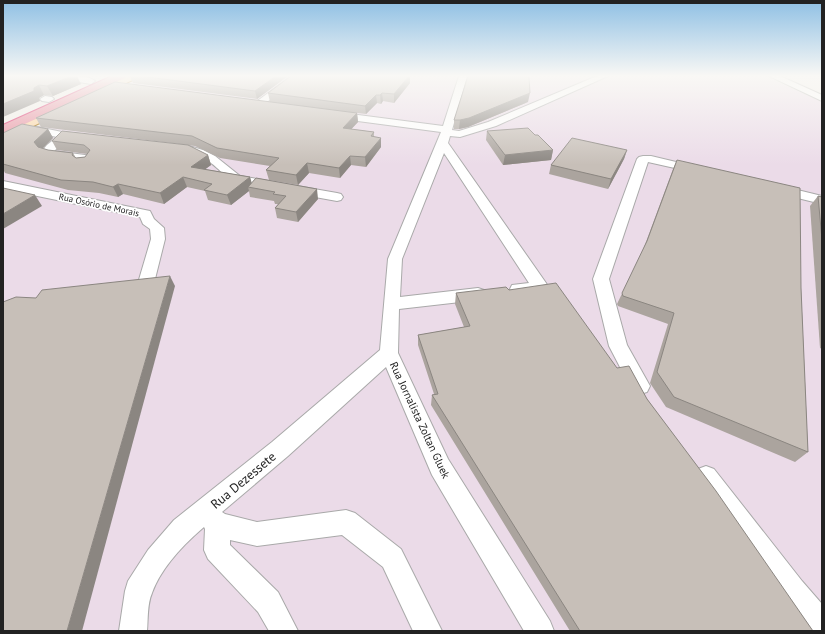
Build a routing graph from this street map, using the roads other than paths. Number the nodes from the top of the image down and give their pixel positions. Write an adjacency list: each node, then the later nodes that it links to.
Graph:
1 (33, 106): 10 (main road)
2 (47, 106): 11 (highway)
3 (56, 106): 13 (highway)
4 (63, 106): 12 (main road)
5 (265, 106): 8 (street)
6 (454, 106): 15 (street, Rua Jornalista Zoltan Gluek)
7 (535, 106): 15 (street)
8 (274, 107)
9 (329, 114): 15 (street)
10 (3, 119)
11 (3, 124)
12 (22, 128): 14 (street); 16 (main road)
13 (3, 130)
14 (63, 135): 17 (street); 19 (street)
15 (446, 135): 26 (street, Rua Jornalista Zoltan Gluek); 26 (street)
16 (3, 136)
17 (78, 136)
18 (180, 148): 23 (street)
19 (86, 164)
20 (713, 174): 28 (street)
21 (3, 185): 25 (street, Rua Osório de Morais)
22 (759, 185): 24 (street)
23 (337, 197)
24 (822, 200)
25 (146, 283)
26 (391, 304): 27 (street, Rua Jornalista Zoltan Gluek)
27 (389, 354): 30 (street, Rua Dezessete); 35 (street, Rua Jornalista Zoltan Gluek)
28 (649, 402)
29 (697, 465): 31 (street)
30 (212, 518): 32 (street, Rua Dezessete); 33 (street); 34 (street)
31 (822, 625)
32 (133, 631)
33 (284, 631)
34 (428, 631)
35 (540, 631)

